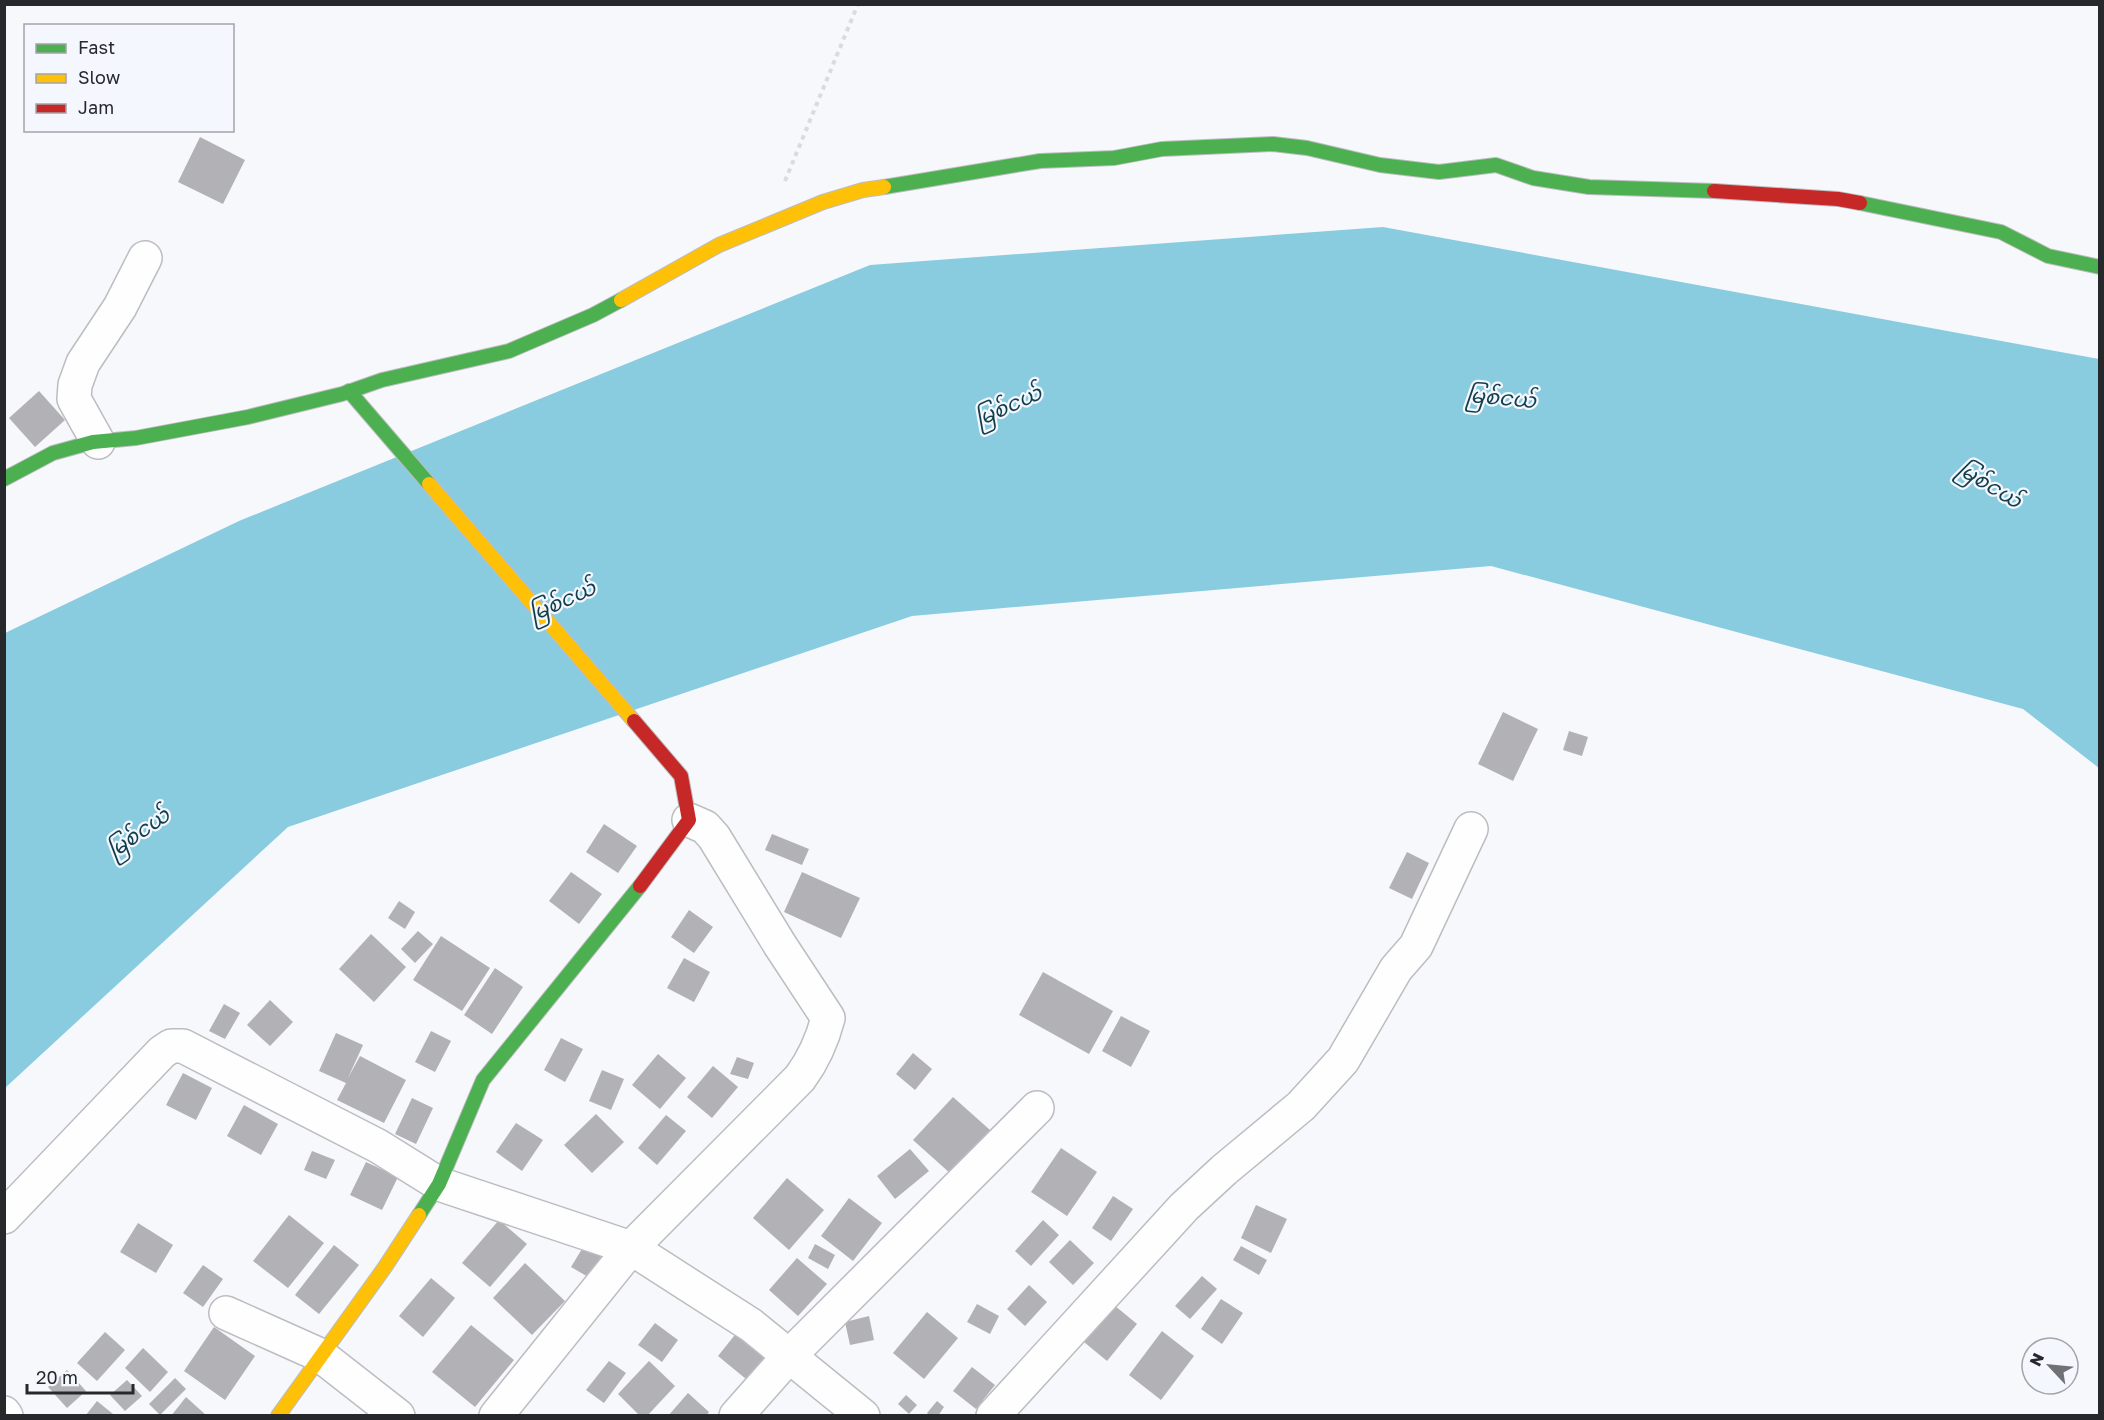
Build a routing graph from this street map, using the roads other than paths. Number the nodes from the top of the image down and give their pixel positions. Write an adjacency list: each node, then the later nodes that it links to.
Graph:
1 (145, 258): 4 (street)
2 (2100, 267): 3 (street)
3 (349, 391): 4 (street); 6 (street)
4 (98, 442): 5 (street)
5 (4, 479)
6 (689, 820): 9 (street); 11 (street)
7 (1471, 829): 20 (street)
8 (1037, 1108): 14 (street)
9 (439, 1184): 10 (street); 11 (street); 13 (street)
10 (4, 1217)
11 (631, 1248): 14 (street); 17 (street)
12 (226, 1313): 13 (street)
13 (320, 1355): 15 (street); 16 (street)
14 (789, 1356): 18 (street); 19 (street)
15 (278, 1416)
16 (398, 1416)
17 (496, 1416)
18 (736, 1416)
19 (862, 1416)
20 (993, 1416)

